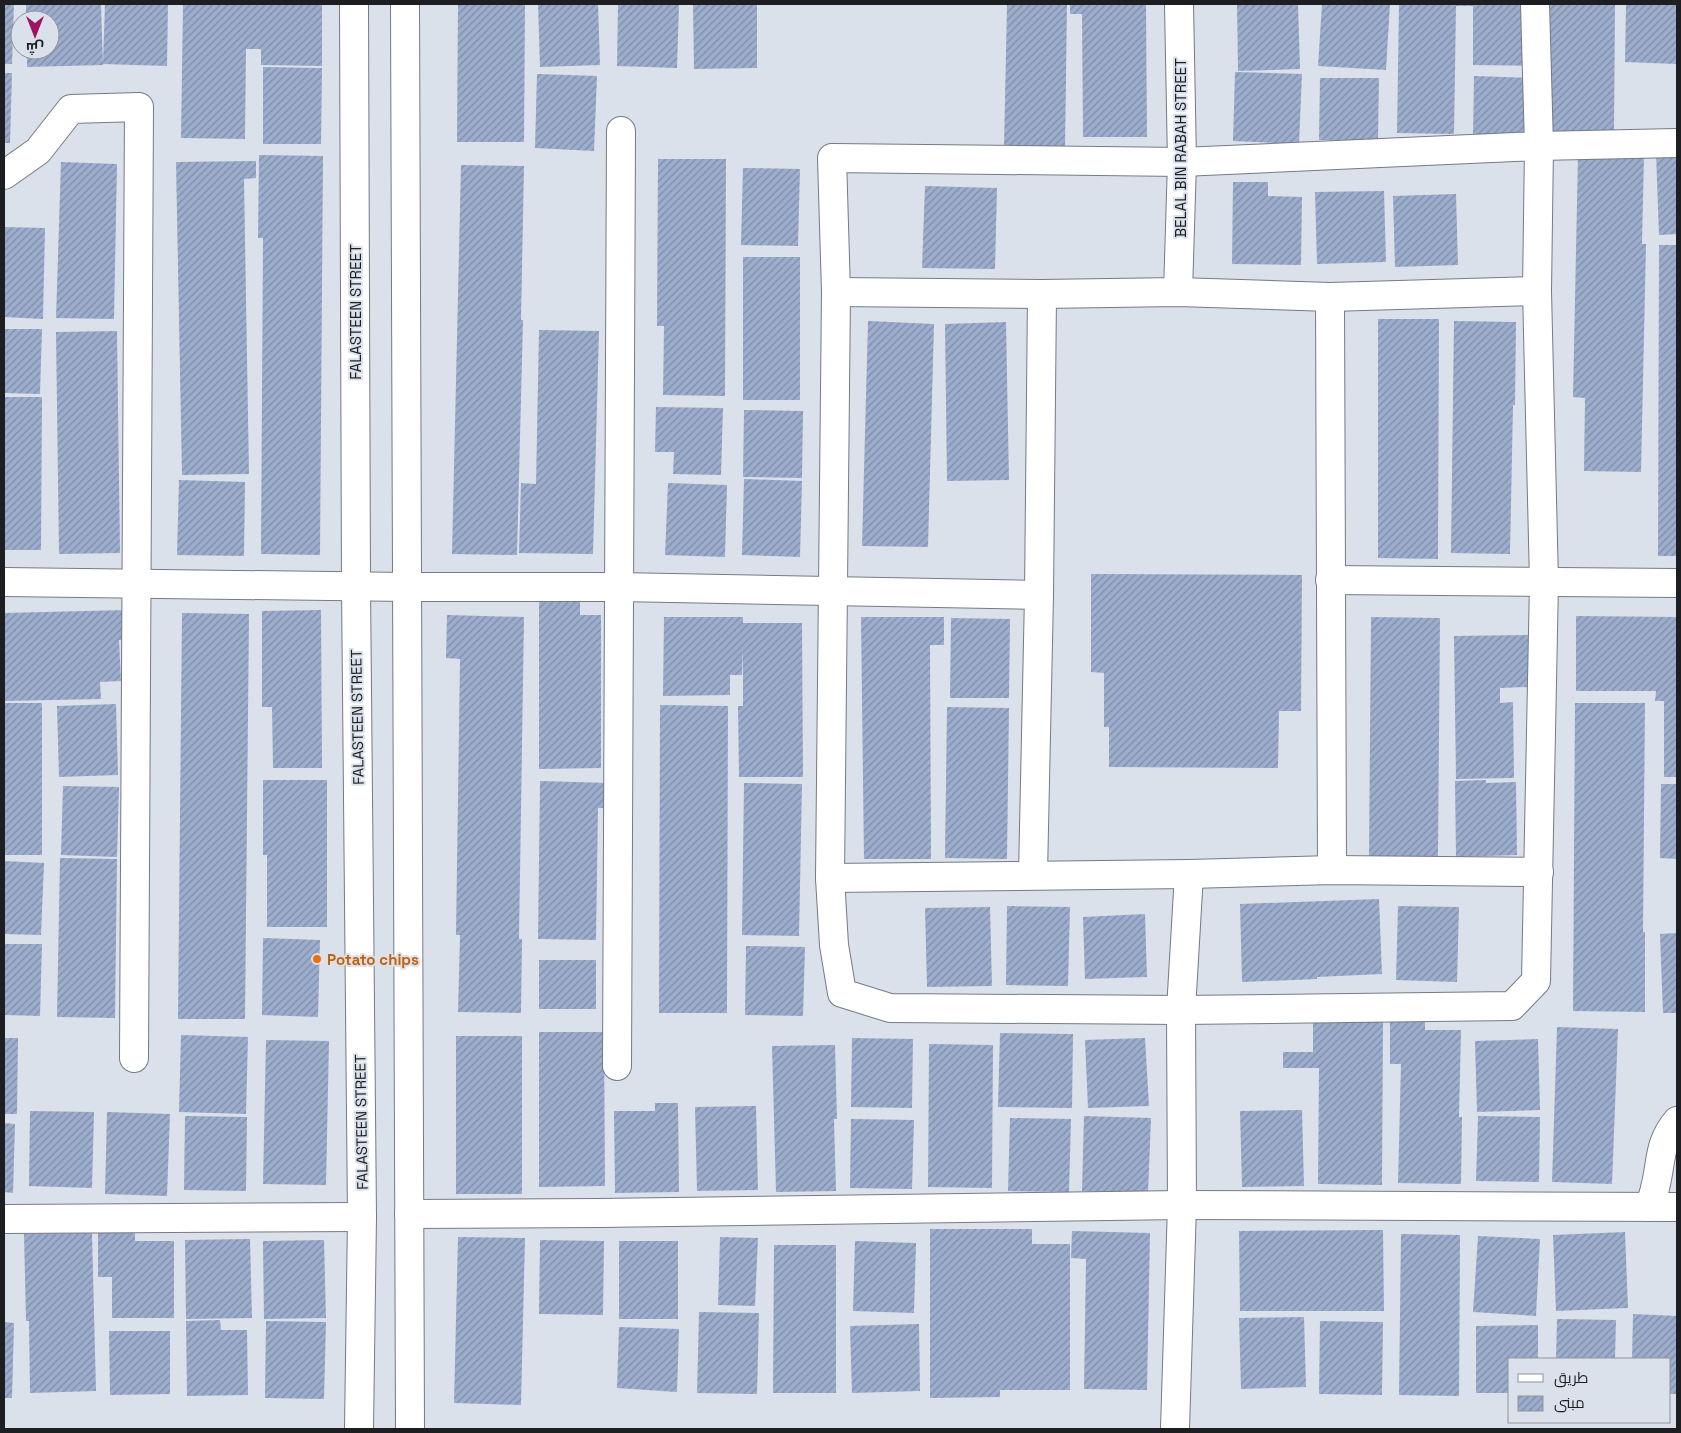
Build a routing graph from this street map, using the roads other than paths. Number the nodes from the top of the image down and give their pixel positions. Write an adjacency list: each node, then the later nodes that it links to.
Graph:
1 (354, 4): 20 (street, FALASTEEN STREET)
2 (405, 4): 21 (street)
3 (1179, 4): 8 (street, BELAL BIN RABAH STREET)
4 (1535, 4): 7 (street)
5 (621, 131): 22 (street)
6 (1677, 143): 7 (street)
7 (1539, 146): 8 (street); 10 (street)
8 (1182, 162): 11 (street); 12 (street, BELAL BIN RABAH STREET)
9 (4, 175): 19 (street)
10 (1537, 291): 14 (street); 17 (street)
11 (836, 292): 13 (street); 23 (street)
12 (1178, 292): 13 (street); 14 (street)
13 (1042, 294): 24 (street)
14 (1330, 297): 15 (street)
15 (1330, 580): 17 (street); 25 (street)
16 (4, 582): 19 (street)
17 (1544, 582): 18 (street); 26 (street)
18 (1677, 583)
19 (136, 584): 20 (street); 31 (street)
20 (356, 586): 21 (street); 38 (street, FALASTEEN STREET)
21 (407, 587): 22 (street); 37 (street)
22 (618, 587): 23 (street); 32 (street)
23 (833, 591): 24 (street); 29 (street)
24 (1039, 595): 28 (street)
25 (1332, 870): 26 (street); 27 (street)
26 (1539, 872): 30 (street)
27 (1189, 874): 28 (street); 30 (street)
28 (1033, 876): 29 (street)
29 (830, 878): 30 (street)
30 (1181, 1010): 34 (street)
31 (134, 1058)
32 (616, 1066)
33 (1677, 1121): 35 (street)
34 (1182, 1205): 35 (street); 37 (street); 42 (street)
35 (1649, 1207): 36 (street)
36 (1677, 1207)
37 (409, 1214): 41 (street)
38 (362, 1217): 39 (street); 40 (street, FALASTEEN STREET)
39 (4, 1219)
40 (359, 1429)
41 (410, 1429)
42 (1175, 1429)

